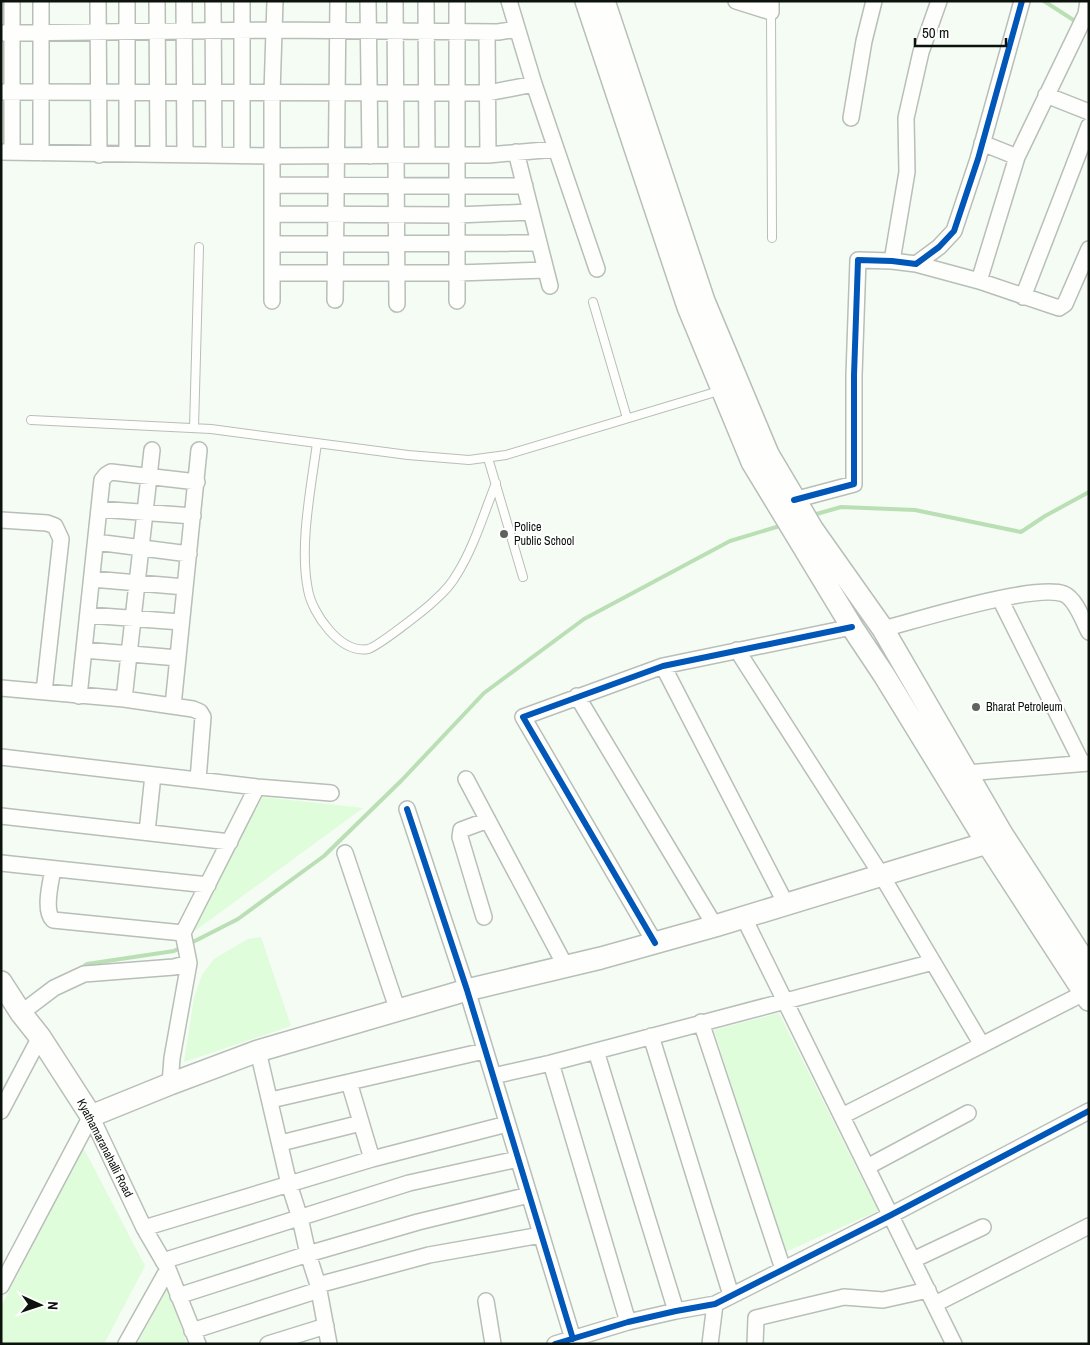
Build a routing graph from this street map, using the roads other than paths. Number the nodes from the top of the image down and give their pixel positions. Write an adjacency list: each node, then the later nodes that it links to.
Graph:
1 (12, 1): 38 (street)
2 (41, 1): 39 (street)
3 (98, 1): 34 (street)
4 (127, 1): 35 (street)
5 (157, 1): 30 (street)
6 (184, 1): 31 (street)
7 (213, 1): 25 (street)
8 (242, 1): 26 (street)
9 (275, 1): 27 (street)
10 (338, 1): 28 (street)
11 (368, 1): 29 (street)
12 (396, 1): 32 (street)
13 (426, 1): 33 (street)
14 (457, 1): 36 (street)
15 (509, 1): 24 (street)
16 (586, 1): 114 (main road)
17 (604, 1): 114 (main road)
18 (736, 1): 22 (street)
19 (874, 1): 58 (street)
20 (1022, 1): 60 (street)
21 (934, 2): 98 (street)
22 (771, 7): 90 (lane)
23 (1087, 7): 56 (street)
24 (517, 29): 37 (street); 40 (street)
25 (213, 30): 26 (street); 31 (street); 47 (street)
26 (242, 30): 27 (street); 48 (street)
27 (274, 30): 28 (street); 49 (street)
28 (338, 30): 29 (street); 50 (street)
29 (368, 30): 32 (street); 51 (street)
30 (158, 31): 31 (street); 35 (street); 45 (street)
31 (184, 31): 46 (street)
32 (396, 31): 33 (street); 52 (street)
33 (426, 31): 36 (street); 53 (street)
34 (98, 32): 35 (street); 39 (street); 43 (street)
35 (127, 32): 44 (street)
36 (457, 32): 37 (street); 54 (street)
37 (487, 32): 55 (street)
38 (7, 33): 39 (street); 41 (street)
39 (41, 33): 42 (street)
40 (534, 84): 55 (street); 62 (street)
41 (7, 92): 42 (street); 63 (street)
42 (41, 92): 43 (street); 65 (street)
43 (98, 92): 44 (street); 68 (street)
44 (127, 92): 45 (street); 66 (street)
45 (158, 92): 46 (street); 67 (street)
46 (185, 92): 47 (street); 69 (street)
47 (213, 92): 48 (street); 70 (street)
48 (242, 92): 49 (street); 75 (street)
49 (272, 92): 50 (street); 76 (street)
50 (337, 93): 51 (street); 77 (street)
51 (369, 93): 52 (street); 78 (street)
52 (396, 93): 53 (street); 71 (street)
53 (427, 93): 54 (street); 72 (street)
54 (457, 93): 55 (street); 73 (street)
55 (488, 93): 74 (street)
56 (1046, 95): 57 (street); 79 (street)
57 (1089, 112)
58 (851, 118)
59 (1089, 126): 61 (street)
60 (982, 143): 79 (street); 99 (street)
61 (1085, 147): 108 (street)
62 (556, 149): 64 (street); 100 (street)
63 (7, 152): 65 (street)
64 (516, 152): 74 (street); 84 (street)
65 (41, 153): 68 (street)
66 (127, 154): 67 (street); 68 (street)
67 (158, 154): 69 (street)
68 (99, 155)
69 (185, 155): 70 (street)
70 (214, 155): 75 (street)
71 (397, 155): 72 (street); 78 (street); 82 (street)
72 (427, 155): 73 (street)
73 (458, 155): 74 (street); 83 (street)
74 (488, 155)
75 (242, 156): 76 (street)
76 (273, 156): 77 (street); 80 (street)
77 (336, 156): 78 (street); 81 (street)
78 (370, 156)
79 (1017, 157): 106 (street)
80 (273, 186): 81 (street); 86 (street)
81 (336, 186): 82 (street); 87 (street)
82 (397, 186): 83 (street); 88 (street)
83 (457, 186): 84 (street); 89 (street)
84 (524, 186): 85 (street)
85 (531, 212): 89 (street); 91 (street)
86 (272, 214): 87 (street); 92 (street)
87 (336, 215): 88 (street); 93 (street)
88 (397, 215): 89 (street); 94 (street)
89 (457, 215): 95 (street)
90 (772, 238)
91 (539, 243): 95 (street); 101 (street)
92 (273, 244): 93 (street); 102 (street)
93 (336, 244): 94 (street); 103 (street)
94 (397, 244): 95 (street); 104 (street)
95 (457, 244): 105 (street)
96 (199, 247): 117 (lane)
97 (1089, 249): 108 (street)
98 (892, 261): 99 (street); 125 (street)
99 (916, 264): 106 (street)
100 (597, 269)
101 (546, 270): 105 (street); 107 (street)
102 (272, 273): 103 (street); 110 (street)
103 (335, 273): 104 (street); 109 (street)
104 (397, 273): 105 (street); 113 (street)
105 (457, 273): 111 (street)
106 (979, 281): 108 (street)
107 (550, 286)
108 (1023, 297)
109 (335, 300)
110 (272, 301)
111 (456, 301)
112 (593, 302): 115 (lane)
113 (397, 304)
114 (730, 388): 115 (lane); 125 (main road)
115 (627, 418): 121 (lane)
116 (31, 420): 117 (lane)
117 (194, 428): 118 (lane)
118 (317, 443): 121 (lane); 124 (lane)
119 (152, 450): 122 (street)
120 (200, 450): 123 (street)
121 (488, 458): 124 (lane)
122 (149, 476): 123 (street); 126 (street); 127 (street)
123 (197, 482): 128 (street)
124 (496, 483): 134 (lane)
125 (787, 505): 130 (main road)
126 (99, 509): 127 (street); 131 (street)
127 (145, 512): 128 (street); 132 (street)
128 (193, 516): 133 (street)
129 (1, 520): 151 (street)
130 (806, 535): 142 (main road); 143 (main road)
131 (96, 542): 132 (street); 135 (street)
132 (141, 548): 133 (street); 136 (street)
133 (189, 554): 137 (street)
134 (524, 577)
135 (92, 579): 136 (street); 139 (street)
136 (137, 582): 137 (street); 140 (street)
137 (185, 587): 141 (street)
138 (1000, 598): 143 (street); 144 (street); 157 (street)
139 (88, 615): 140 (street); 145 (street)
140 (133, 619): 141 (street); 147 (street)
141 (181, 622): 148 (street)
142 (852, 627): 146 (street); 168 (main road)
143 (883, 629): 158 (main road)
144 (1089, 632)
145 (84, 650): 147 (street); 152 (street)
146 (737, 650): 149 (street); 173 (street)
147 (129, 654): 148 (street); 154 (street)
148 (178, 658): 155 (street)
149 (663, 666): 153 (street); 175 (street)
150 (1, 688): 151 (street)
151 (44, 692): 152 (street)
152 (79, 696): 154 (street)
153 (577, 696): 178 (street); 179 (street)
154 (124, 699): 155 (street)
155 (173, 706): 161 (street)
156 (1, 757): 159 (street)
157 (1085, 763): 158 (street)
158 (966, 773): 168 (main road)
159 (153, 775): 161 (street); 167 (street)
160 (466, 779): 166 (street)
161 (198, 780): 162 (street)
162 (257, 787): 163 (street); 169 (street)
163 (331, 793)
164 (407, 809): 186 (street)
165 (1, 816): 167 (street)
166 (488, 820): 176 (street); 183 (street)
167 (148, 832): 169 (street)
168 (994, 838): 173 (main road); 180 (main road); 187 (main road)
169 (230, 842): 174 (street)
170 (345, 853): 189 (street)
171 (1, 863): 172 (street)
172 (52, 869): 174 (street); 181 (street)
173 (882, 876): 175 (main road); 182 (street)
174 (208, 885): 181 (street)
175 (786, 904): 177 (main road)
176 (484, 917)
177 (744, 918): 178 (main road); 188 (street)
178 (715, 926): 179 (main road)
179 (655, 942): 183 (main road)
180 (1082, 944): 184 (main road)
181 (186, 946): 190 (street); 201 (street)
182 (933, 962): 188 (street); 194 (street)
183 (566, 966): 186 (main road)
184 (1089, 968)
185 (1, 982): 190 (main road, Kyathamaranahalli Road)
186 (467, 990): 189 (main road); 196 (street)
187 (1086, 997): 194 (street)
188 (784, 1000): 191 (street); 207 (street)
189 (398, 1011): 195 (main road)
190 (21, 1013): 193 (main road, Kyathamaranahalli Road)
191 (701, 1022): 192 (street); 225 (street)
192 (651, 1036): 197 (street); 229 (street)
193 (40, 1037): 203 (street); 206 (main road, Kyathamaranahalli Road)
194 (982, 1045): 207 (street)
195 (258, 1051): 201 (main road); 202 (street)
196 (484, 1051): 199 (street); 200 (street)
197 (596, 1051): 198 (street); 234 (street)
198 (551, 1063): 199 (street); 235 (street)
199 (492, 1076): 209 (street)
200 (350, 1082): 202 (street); 208 (street)
201 (170, 1084): 206 (main road)
202 (271, 1100): 210 (street)
203 (1, 1111)
204 (1089, 1111): 216 (street)
205 (968, 1113): 213 (street)
206 (91, 1116): 220 (street, Kyathamaranahalli Road); 226 (street)
207 (842, 1116): 213 (street)
208 (361, 1123): 210 (street); 211 (street)
209 (507, 1124): 211 (street); 212 (street)
210 (280, 1143): 214 (street)
211 (372, 1159): 214 (street)
212 (518, 1159): 215 (street); 217 (street)
213 (867, 1167): 216 (street)
214 (290, 1184): 217 (street); 220 (street)
215 (529, 1195): 221 (street); 222 (street)
216 (891, 1215): 223 (street); 225 (street)
217 (300, 1218): 222 (street); 224 (street)
218 (1089, 1226): 233 (street)
219 (983, 1227): 223 (street)
220 (144, 1228): 224 (street, Kyathamaranahalli Road)
221 (541, 1235): 227 (street); 238 (street)
222 (308, 1254): 227 (street); 230 (street)
223 (913, 1260): 228 (street)
224 (165, 1265): 230 (street, Kyathamaranahalli Road); 239 (street)
225 (782, 1269): 229 (street)
226 (1, 1286)
227 (318, 1288): 236 (street); 237 (street)
228 (928, 1290): 233 (street); 245 (street)
229 (731, 1295): 232 (street)
230 (178, 1296): 237 (street, Kyathamaranahalli Road)
231 (486, 1301): 242 (street)
232 (715, 1304): 234 (street); 244 (street)
233 (935, 1304): 246 (street)
234 (676, 1311): 235 (street)
235 (628, 1322): 238 (street)
236 (326, 1326): 240 (street); 241 (street)
237 (195, 1337)
238 (573, 1339): 243 (street)
239 (126, 1344)
240 (268, 1344)
241 (329, 1344)
242 (493, 1344)
243 (555, 1344)
244 (710, 1344)
245 (755, 1344)
246 (954, 1344)

